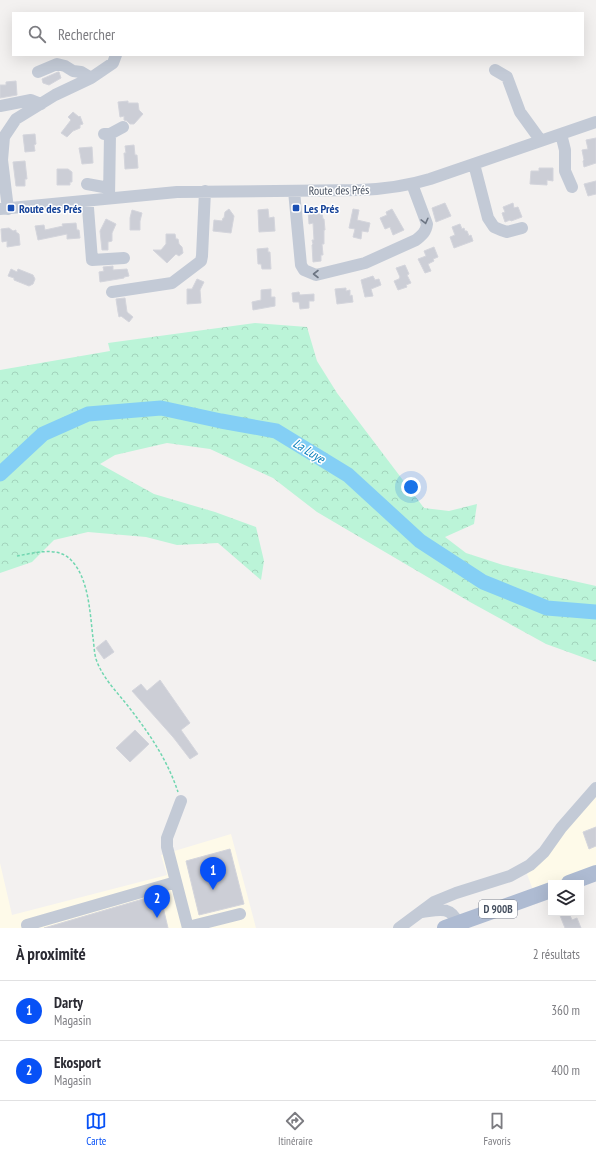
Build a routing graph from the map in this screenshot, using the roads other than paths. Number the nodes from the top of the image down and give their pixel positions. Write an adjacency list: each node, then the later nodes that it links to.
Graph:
1 (124, 56): 2 (street)
2 (114, 59): 5 (street)
3 (495, 70): 11 (street)
4 (38, 72): 5 (street)
5 (86, 75): 6 (street)
6 (41, 104): 7 (street); 22 (street)
7 (0, 106)
8 (596, 122): 10 (street, Route des Prés)
9 (123, 127): 13 (street)
10 (561, 134): 11 (street, Route des Prés); 17 (street)
11 (541, 141): 14 (street, Route des Prés)
12 (120, 151): 13 (street)
13 (109, 160): 20 (street)
14 (474, 164): 16 (street, Route des Prés); 23 (street)
15 (87, 184): 20 (street)
16 (412, 184): 18 (street, Route des Prés); 18 (street, one-way to 18)
17 (572, 187)
18 (294, 190): 19 (street, Route des Prés)
19 (204, 191): 20 (street, Route des Prés); 25 (street)
20 (109, 193): 22 (street, Route des Prés)
21 (88, 208): 24 (street)
22 (4, 209)
23 (522, 228)
24 (124, 258)
25 (112, 292)
26 (596, 788): 32 (street)
27 (181, 801): 30 (street)
28 (596, 873): 29 (main road)
29 (577, 880)
30 (176, 882): 34 (street); 36 (street)
31 (548, 891): 35 (main road, D 900B)
32 (420, 913): 35 (street); 37 (street)
33 (240, 914): 36 (street)
34 (27, 925)
35 (451, 926)
36 (188, 928)
37 (399, 928)

